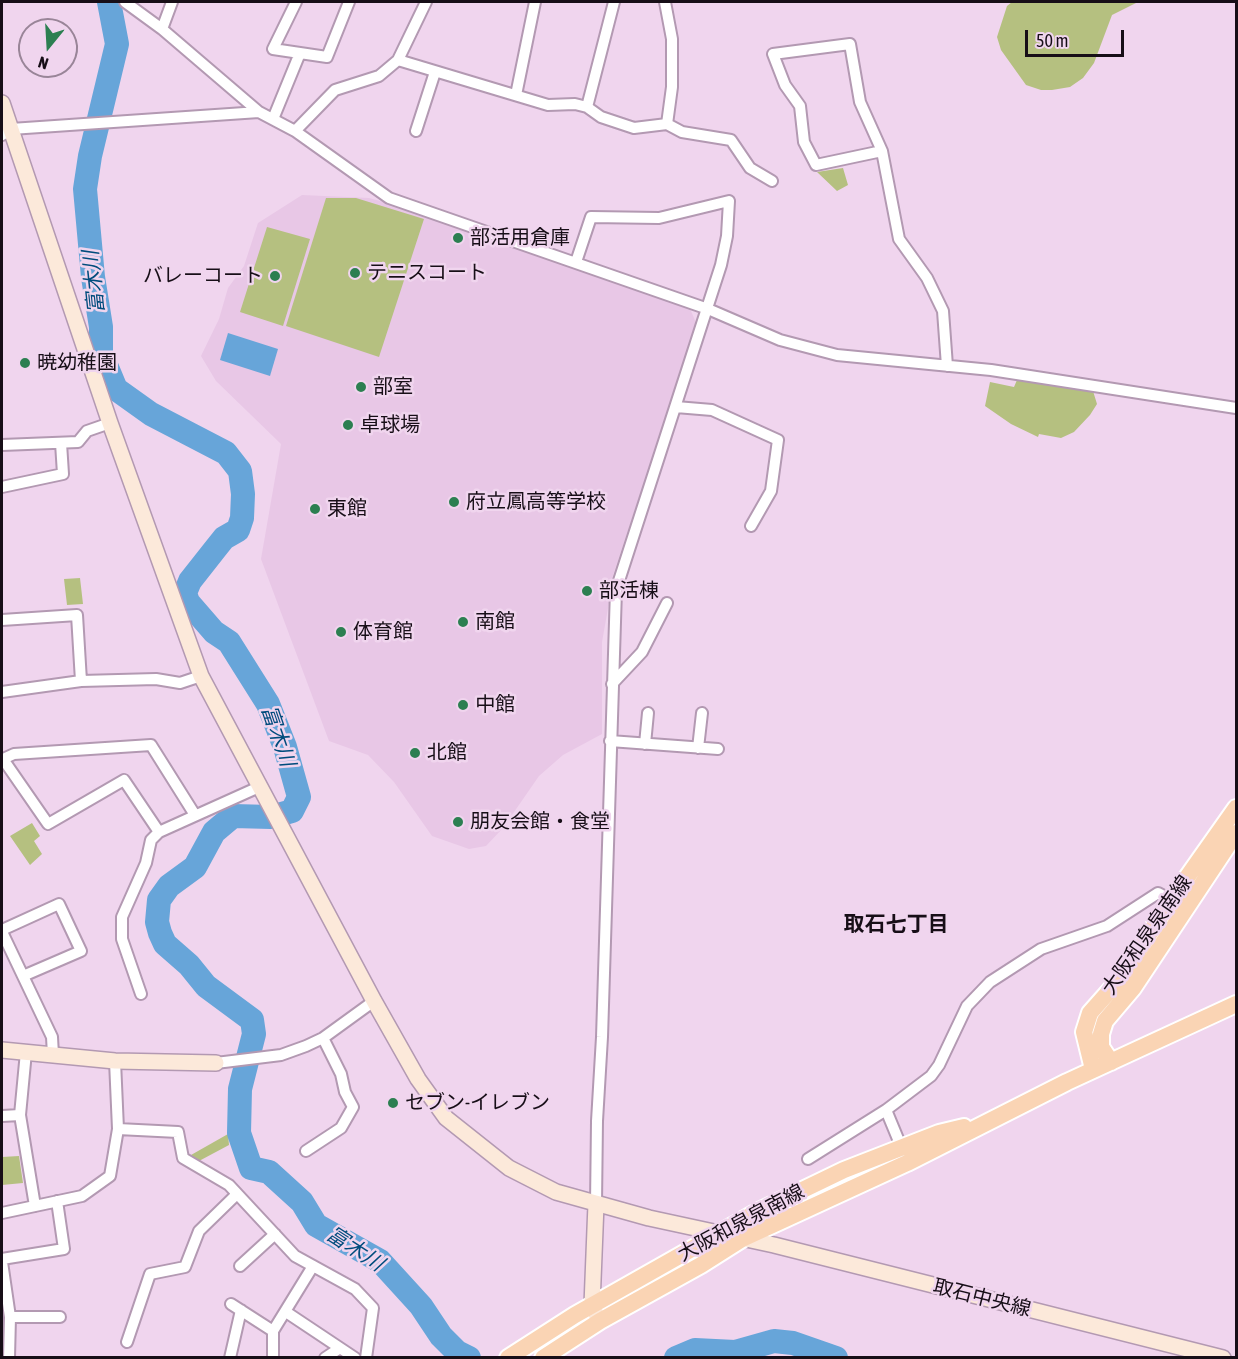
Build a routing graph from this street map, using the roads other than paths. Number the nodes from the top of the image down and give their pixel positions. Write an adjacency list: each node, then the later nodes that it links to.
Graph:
1 (125, 2): 9 (street)
2 (172, 2): 9 (street)
3 (296, 2): 10 (street)
4 (349, 2): 10 (street)
5 (426, 2): 11 (street)
6 (535, 2): 13 (street)
7 (614, 2): 15 (street)
8 (665, 2): 18 (street)
9 (162, 29): 16 (street)
10 (300, 53): 17 (street)
11 (398, 60): 12 (street); 20 (street)
12 (435, 72): 13 (street); 19 (street)
13 (516, 95): 15 (street)
14 (2, 103): 21 (street, 取石中央線)
15 (587, 107): 18 (street)
16 (259, 112): 17 (street); 21 (street)
17 (273, 119): 20 (street)
18 (667, 124): 23 (street)
19 (416, 130)
20 (295, 131): 24 (street)
21 (6, 132): 29 (street, 取石中央線)
22 (882, 151): 22 (street); 26 (street)
23 (772, 181)
24 (576, 262): 25 (street); 25 (street)
25 (708, 309): 26 (street); 27 (street)
26 (947, 366): 28 (street)
27 (676, 407): 33 (street); 38 (street)
28 (1236, 408)
29 (110, 423): 30 (street); 36 (street, 取石中央線)
30 (61, 443): 31 (street); 32 (street)
31 (2, 445)
32 (2, 487)
33 (752, 526)
34 (667, 603): 38 (street)
35 (2, 620): 37 (street)
36 (201, 676): 37 (street); 46 (street, 取石中央線)
37 (81, 681): 39 (street)
38 (612, 684): 42 (street)
39 (2, 692)
40 (648, 713): 43 (street)
41 (702, 713): 44 (street)
42 (610, 741): 43 (street); 74 (street)
43 (645, 744): 44 (street)
44 (698, 748): 45 (street)
45 (718, 749)
46 (260, 787): 48 (street); 55 (street, 取石中央線)
47 (1236, 808): 51 (main road, 大阪和泉泉南線)
48 (195, 815): 49 (street); 49 (street)
49 (159, 832): 54 (street)
50 (1236, 833): 62 (main road, 大阪和泉泉南線)
51 (1171, 900): 64 (main road, 大阪和泉泉南線); 65 (street)
52 (2, 931): 53 (street); 53 (street)
53 (23, 976): 60 (street)
54 (141, 994)
55 (374, 1001): 57 (street); 74 (street, 取石中央線)
56 (1236, 1004): 62 (main road, 大阪和泉泉南線)
57 (323, 1038): 63 (street); 69 (street)
58 (2, 1050): 59 (street)
59 (26, 1052): 60 (street); 66 (street)
60 (53, 1055): 61 (street)
61 (115, 1061): 63 (street); 68 (street)
62 (1112, 1062): 64 (main road, 大阪和泉泉南線)
63 (216, 1063)
64 (1093, 1070): 70 (main road, 大阪和泉泉南線)
65 (886, 1110): 70 (street); 71 (street)
66 (20, 1115): 67 (street); 75 (street)
67 (2, 1116)
68 (118, 1129): 72 (street); 73 (street)
69 (306, 1151)
70 (904, 1155): 78 (main road, 大阪和泉泉南線); 79 (main road, 大阪和泉泉南線)
71 (808, 1159)
72 (237, 1194): 77 (street); 90 (street)
73 (57, 1201): 75 (street); 80 (street)
74 (596, 1204): 78 (street, 取石中央線); 86 (street)
75 (35, 1206): 76 (street)
76 (2, 1213)
77 (275, 1234): 81 (street); 82 (street)
78 (718, 1234): 79 (street, 取石中央線); 86 (main road, 大阪和泉泉南線)
79 (742, 1239): 86 (main road, 大阪和泉泉南線); 100 (street, 取石中央線)
80 (2, 1260): 87 (street)
81 (240, 1266)
82 (314, 1266): 85 (street); 97 (street)
83 (231, 1304): 84 (street)
84 (241, 1310): 89 (street); 93 (street)
85 (286, 1311): 89 (street); 91 (street)
86 (596, 1313): 98 (main road, 大阪和泉泉南線); 99 (main road, 大阪和泉泉南線)
87 (10, 1317): 88 (street); 92 (street)
88 (60, 1317)
89 (273, 1331): 94 (street)
90 (127, 1342)
91 (340, 1348): 95 (street); 96 (street)
92 (9, 1358)
93 (230, 1358)
94 (273, 1358)
95 (325, 1358)
96 (355, 1358)
97 (366, 1358)
98 (508, 1358)
99 (543, 1358)
100 (1223, 1358)

